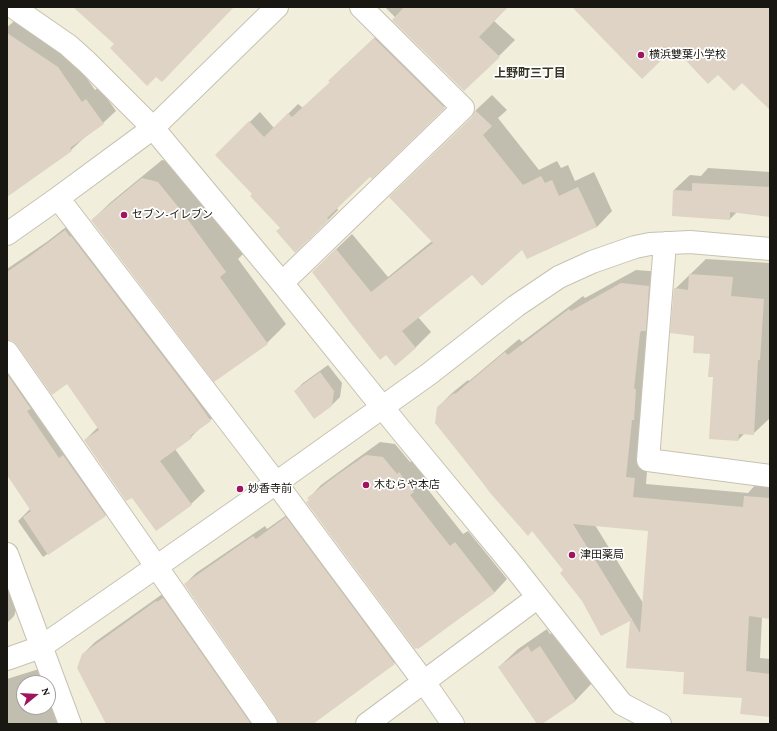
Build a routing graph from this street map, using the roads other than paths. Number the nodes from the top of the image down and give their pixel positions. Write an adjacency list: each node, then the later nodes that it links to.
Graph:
1 (277, 7): 4 (street)
2 (361, 7): 9 (street)
3 (12, 10): 4 (street)
4 (153, 128): 5 (street); 9 (street)
5 (58, 198): 6 (street); 13 (street)
6 (7, 234)
7 (665, 243): 8 (street); 11 (street); 12 (street)
8 (770, 249)
9 (282, 283): 11 (street)
10 (7, 352): 15 (street)
11 (382, 407): 13 (street); 16 (street)
12 (770, 476)
13 (276, 483): 15 (street); 19 (street)
14 (7, 554): 17 (street)
15 (156, 567): 17 (street); 22 (street)
16 (538, 597): 19 (street); 20 (street)
17 (41, 647): 18 (street); 21 (street)
18 (7, 659)
19 (424, 682): 23 (street); 24 (street)
20 (622, 704): 25 (street); 26 (street)
21 (70, 724)
22 (266, 724)
23 (367, 724)
24 (453, 724)
25 (634, 724)
26 (660, 724)

